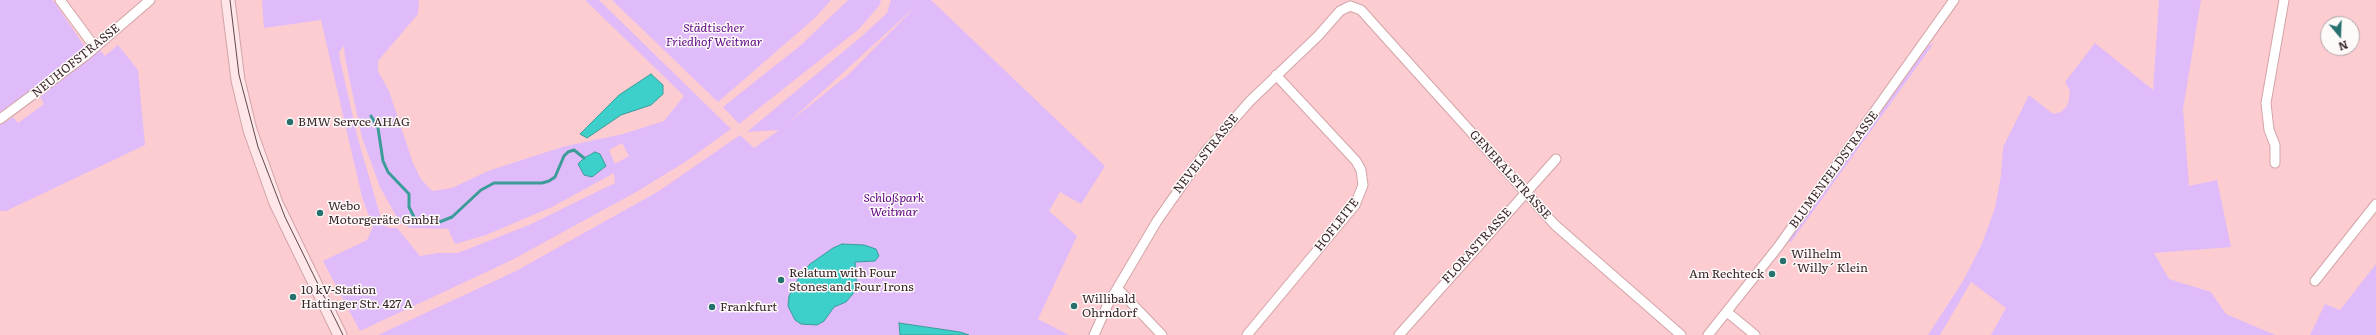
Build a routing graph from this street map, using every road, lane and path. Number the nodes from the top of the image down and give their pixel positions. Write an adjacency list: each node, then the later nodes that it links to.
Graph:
1 (60, 0): 7 (street)
2 (150, 0): 7 (street, NEUHOFSTRASSE)
3 (228, 0): 17 (main road)
4 (1954, 0): 16 (street, BLUMENFELDSTRASSE)
5 (2284, 0): 11 (street)
6 (1349, 3): 8 (street, NEVELSTRASSE); 12 (street, GENERALSTRASSE)
7 (94, 46): 9 (street, NEUHOFSTRASSE)
8 (1276, 75): 15 (street, NEVELSTRASSE); 20 (street, HOFLEITE)
9 (0, 119)
10 (1556, 159): 12 (street, FLORASTRASSE)
11 (2275, 163)
12 (1526, 192): 21 (street, FLORASTRASSE); 22 (street, GENERALSTRASSE)
13 (2376, 204): 14 (street)
14 (2315, 282)
15 (1118, 289): 18 (street, NEVELSTRASSE); 19 (street)
16 (1727, 312): 23 (street, BLUMENFELDSTRASSE); 24 (street)
17 (340, 335)
18 (1094, 335)
19 (1162, 335)
20 (1247, 335)
21 (1399, 335)
22 (1681, 335)
23 (1708, 335)
24 (1756, 335)

